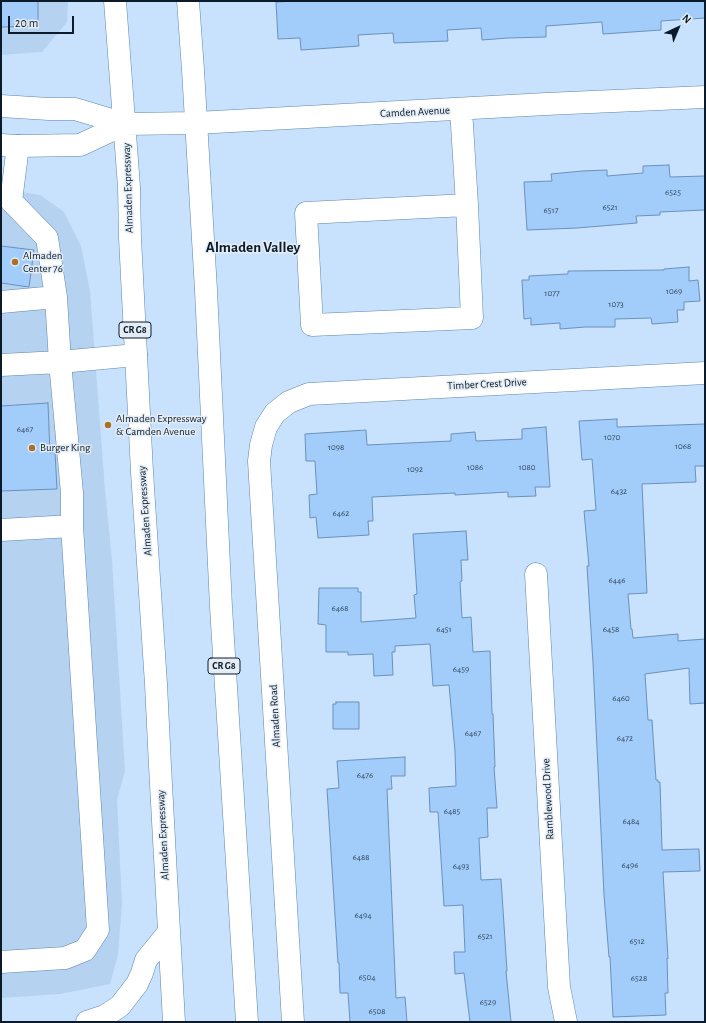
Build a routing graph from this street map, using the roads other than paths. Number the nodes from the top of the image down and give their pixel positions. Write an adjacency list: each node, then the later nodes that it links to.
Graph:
1 (115, 1): 7 (main road, Almaden Expressway / CR G8)
2 (188, 1): 6 (main road, CR G8)
3 (705, 97): 5 (main road, Camden Avenue)
4 (1, 106): 7 (main road, Camden Avenue)
5 (461, 109): 6 (main road, Camden Avenue); 9 (main road)
6 (196, 123): 7 (main road, Camden Avenue); 24 (main road, CR G8)
7 (125, 124): 8 (main road, Camden Avenue); 12 (main road, Almaden Expressway / CR G8)
8 (9, 145): 10 (main road)
9 (467, 205): 9 (main road)
10 (56, 297): 11 (main road); 13 (main road)
11 (1, 302)
12 (136, 355): 13 (main road); 20 (main road, Almaden Expressway / CR G8)
13 (60, 362): 14 (main road); 17 (main road)
14 (1, 365)
15 (705, 373): 16 (main road, Timber Crest Drive)
16 (275, 413): 25 (main road, Almaden Road)
17 (72, 526): 18 (main road); 21 (main road)
18 (1, 530)
19 (536, 574): 26 (main road, Ramblewood Drive)
20 (168, 934): 22 (main road); 23 (main road, Almaden Expressway / CR G8)
21 (1, 962)
22 (87, 1022)
23 (174, 1022)
24 (247, 1022)
25 (293, 1022)
26 (566, 1022)

